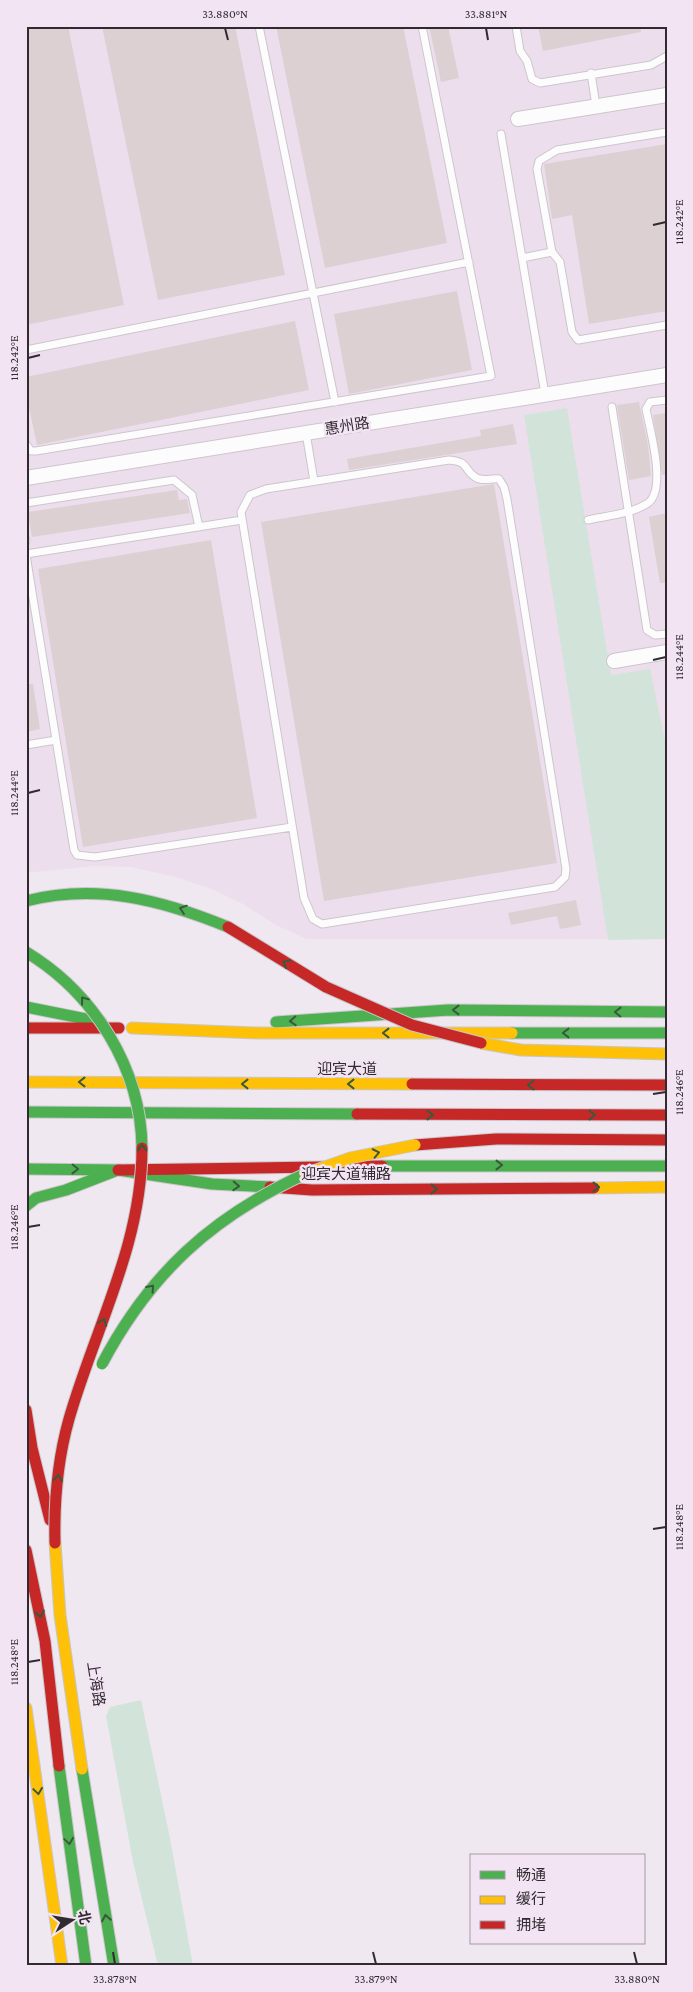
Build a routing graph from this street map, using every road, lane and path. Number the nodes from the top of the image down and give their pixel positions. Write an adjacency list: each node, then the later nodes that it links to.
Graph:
1 (259, 26): 14 (lane)
2 (422, 26): 13 (lane)
3 (516, 26): 5 (lane)
4 (667, 56): 5 (lane)
5 (591, 73): 7 (lane)
6 (667, 95): 7 (street)
7 (596, 106): 8 (street)
8 (518, 119)
9 (667, 132): 11 (lane)
10 (501, 134): 12 (lane)
11 (552, 252): 12 (lane); 15 (lane)
12 (522, 258): 18 (lane)
13 (469, 262): 14 (lane); 20 (lane)
14 (313, 293): 16 (lane); 20 (lane)
15 (667, 325)
16 (26, 350)
17 (667, 375): 18 (street, 惠州路)
18 (545, 394): 22 (street, 惠州路)
19 (667, 400): 27 (lane)
20 (335, 402): 23 (lane)
21 (612, 407): 27 (lane)
22 (306, 433): 24 (street, 惠州路); 25 (lane)
23 (26, 444)
24 (26, 478)
25 (314, 481): 28 (lane); 37 (lane)
26 (26, 503): 30 (lane)
27 (628, 511): 29 (lane); 32 (lane)
28 (242, 520): 30 (lane); 37 (lane)
29 (588, 520)
30 (199, 527): 31 (lane)
31 (26, 555): 35 (lane)
32 (667, 634)
33 (667, 652): 34 (street)
34 (614, 661)
35 (56, 740): 36 (lane); 37 (lane)
36 (26, 745)
37 (292, 827)
38 (26, 902): 45 (main road, one-way to 38, bridge)
39 (26, 952): 64 (main road, one-way to 39, bridge)
40 (26, 1007): 43 (main road)
41 (667, 1012): 43 (main road, one-way to 43)
42 (26, 1028): 43 (main road)
43 (132, 1028): 44 (main road, one-way to 43)
44 (667, 1033)
45 (667, 1054)
46 (26, 1082): 47 (main road, 迎宾大道, one-way to 46)
47 (667, 1085)
48 (26, 1112): 49 (main road, one-way to 49)
49 (667, 1115)
50 (667, 1140): 56 (main road, one-way to 50, bridge)
51 (667, 1166): 53 (main road, one-way to 51)
52 (26, 1168): 53 (main road, 迎宾大道辅路, one-way to 53)
53 (118, 1170): 54 (main road, 迎宾大道辅路, one-way to 54); 55 (main road)
54 (667, 1187)
55 (26, 1206)
56 (96, 1375)
57 (26, 1395): 59 (main road)
58 (26, 1410): 59 (main road, 上海路)
59 (32, 1448): 69 (main road, 上海路)
60 (72, 1465): 64 (main road, bridge)
61 (26, 1550): 65 (main road, one-way to 65)
62 (38, 1686): 65 (main road)
63 (26, 1708): 66 (main road, one-way to 66)
64 (82, 1769): 68 (main road, one-way to 64)
65 (60, 1776): 67 (main road, one-way to 67)
66 (62, 1966)
67 (86, 1966)
68 (114, 1966)
69 (124, 1966)

